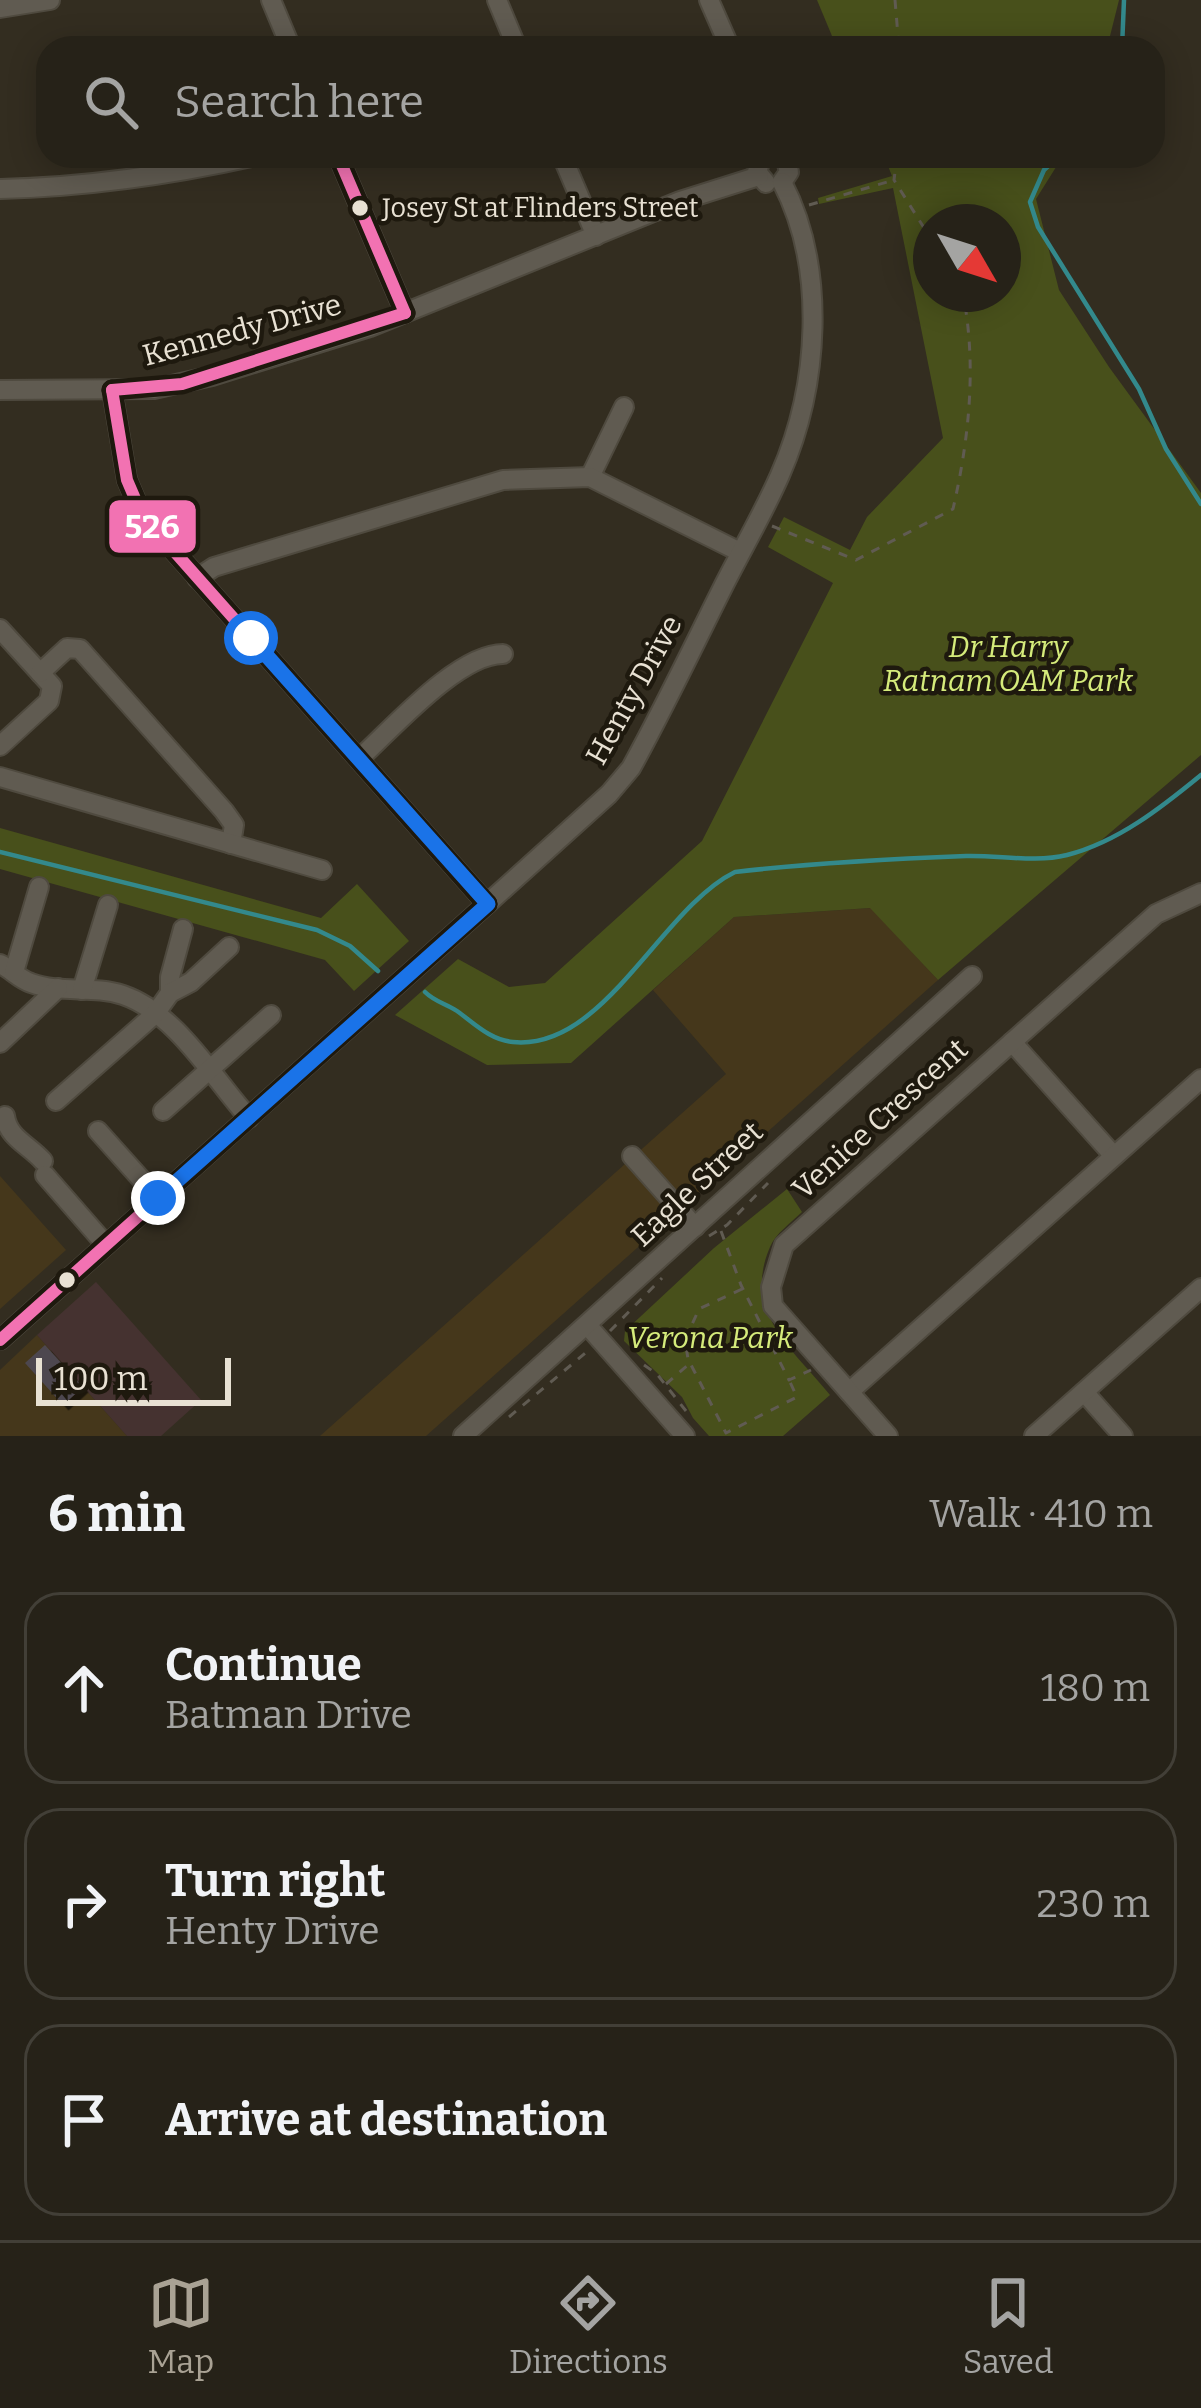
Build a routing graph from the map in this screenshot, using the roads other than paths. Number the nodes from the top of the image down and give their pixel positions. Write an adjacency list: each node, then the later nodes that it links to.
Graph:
1 (50, 0): 5 (street)
2 (271, 0): 6 (street)
3 (497, 0): 7 (street)
4 (709, 0): 8 (street)
5 (0, 8)
6 (286, 36)
7 (512, 36)
8 (725, 36)
9 (202, 168): 16 (street)
10 (343, 168): 18 (street)
11 (567, 168): 17 (street)
12 (755, 168): 17 (street, Kennedy Drive)
13 (761, 168): 15 (street)
14 (790, 168): 15 (street)
15 (782, 182): 23 (street, Henty Drive)
16 (0, 189)
17 (596, 236): 18 (street, Kennedy Drive)
18 (405, 313): 19 (street, Kennedy Drive)
19 (112, 390): 20 (street, Kennedy Drive); 24 (street)
20 (0, 391)
21 (624, 407): 22 (street)
22 (590, 477): 23 (street); 24 (street)
23 (740, 552): 35 (street, Henty Drive)
24 (197, 578): 29 (street)
25 (5, 635): 27 (street)
26 (502, 654): 29 (street)
27 (40, 673): 28 (street); 31 (street)
28 (0, 746)
29 (360, 758): 35 (street)
30 (0, 777): 31 (street)
31 (231, 844): 32 (street)
32 (322, 870)
33 (39, 887): 39 (street)
34 (1201, 893): 46 (street, Venice Crescent)
35 (488, 904): 53 (street, Henty Drive)
36 (108, 905): 42 (street)
37 (183, 928): 43 (street)
38 (229, 947): 43 (street)
39 (7, 968): 41 (street)
40 (972, 976): 58 (street, Eagle Street)
41 (58, 988): 42 (street); 47 (street)
42 (82, 990): 44 (street)
43 (170, 993): 44 (street)
44 (155, 1014): 48 (street); 50 (street)
45 (271, 1016): 48 (street)
46 (1012, 1042): 56 (street); 63 (street, Venice Crescent)
47 (0, 1043)
48 (208, 1071): 51 (street); 53 (street)
49 (1201, 1079): 56 (street)
50 (56, 1101)
51 (163, 1112)
52 (2, 1114): 59 (street)
53 (249, 1118): 57 (street, Henty Drive)
54 (98, 1131): 57 (street)
55 (632, 1156): 58 (street)
56 (1114, 1156): 63 (street)
57 (158, 1198): 59 (street, Henty Drive)
58 (701, 1232): 61 (street, Eagle Street)
59 (106, 1245): 62 (street, Henty Drive)
60 (1201, 1288): 64 (street)
61 (603, 1335): 65 (street); 66 (street, Eagle Street)
62 (0, 1340)
63 (849, 1392): 67 (street, Venice Crescent)
64 (1084, 1392): 68 (street); 69 (street)
65 (687, 1427)
66 (463, 1436)
67 (889, 1436)
68 (1034, 1436)
69 (1123, 1436)

